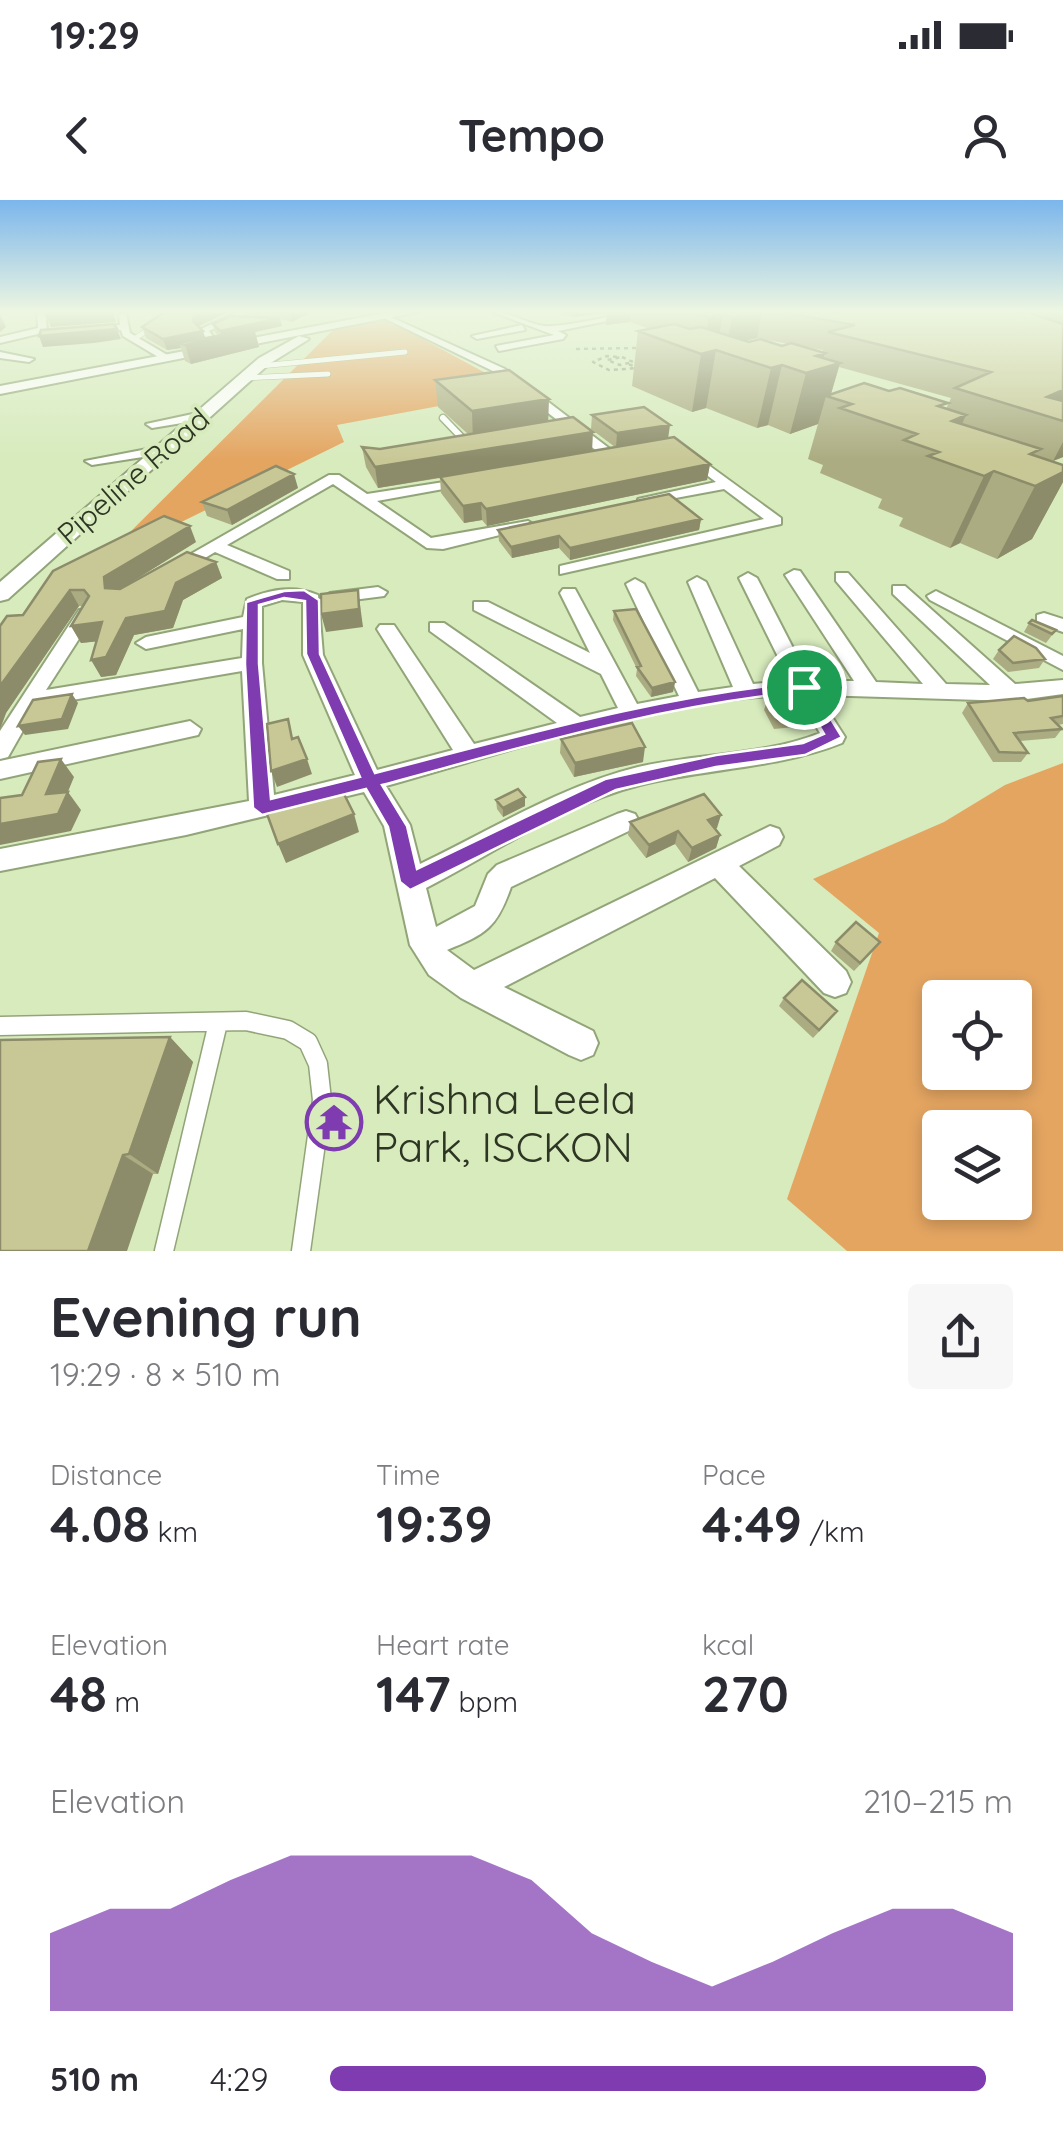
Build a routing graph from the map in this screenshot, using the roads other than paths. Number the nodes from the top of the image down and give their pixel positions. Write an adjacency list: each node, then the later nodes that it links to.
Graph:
1 (163, 360): 7 (street)
2 (272, 360): 5 (street, Pipeline Road)
3 (344, 360): 5 (lane)
4 (482, 360): 15 (street)
5 (253, 372): 6 (lane); 8 (street, Pipeline Road)
6 (328, 374)
7 (0, 390)
8 (202, 416): 10 (street); 12 (street, Pipeline Road)
9 (443, 418): 13 (lane)
10 (152, 424)
11 (675, 444): 19 (street)
12 (163, 450): 17 (street); 35 (street, Pipeline Road)
13 (454, 450)
14 (644, 450): 15 (street)
15 (612, 456): 16 (street)
16 (593, 459)
17 (92, 461)
18 (479, 479): 20 (street)
19 (727, 484): 21 (street); 24 (street)
20 (365, 499): 22 (street); 23 (street)
21 (632, 504)
22 (538, 524)
23 (214, 546): 25 (street); 29 (street)
24 (566, 570)
25 (283, 575)
26 (794, 575): 49 (street)
27 (842, 576): 50 (street)
28 (748, 578): 47 (street)
29 (152, 581)
30 (696, 582): 51 (street)
31 (635, 584): 54 (street)
32 (899, 590): 52 (street)
33 (378, 592): 37 (street)
34 (569, 593): 46 (street)
35 (0, 594)
36 (936, 596): 45 (street)
37 (312, 600): 40 (street); 61 (street)
38 (482, 606): 46 (street)
39 (86, 614): 53 (street)
40 (252, 621): 43 (street); 44 (street)
41 (436, 626): 56 (street)
42 (387, 629): 59 (street)
43 (146, 642)
44 (252, 664): 53 (street); 62 (street)
45 (1063, 664)
46 (606, 670): 55 (street)
47 (804, 687): 49 (street); 51 (street); 67 (street)
48 (1063, 687): 52 (street)
49 (869, 688): 50 (street)
50 (938, 688): 52 (street)
51 (746, 692): 54 (street)
52 (1013, 694)
53 (29, 700): 58 (street)
54 (692, 701): 55 (street)
55 (631, 713): 56 (street)
56 (577, 726): 59 (street)
57 (190, 728): 60 (street)
58 (0, 750)
59 (468, 754): 61 (street)
60 (0, 770)
61 (370, 781): 62 (street); 67 (street)
62 (262, 808): 65 (street)
63 (626, 822): 68 (street)
64 (770, 837): 66 (street)
65 (0, 860)
66 (718, 863): 69 (street); 70 (street)
67 (410, 882): 68 (street)
68 (425, 945): 70 (street)
69 (835, 982)
70 (472, 987): 73 (street)
71 (218, 1024): 72 (lane); 74 (lane); 75 (lane)
72 (0, 1026)
73 (581, 1043)
74 (164, 1251)
75 (301, 1251)

